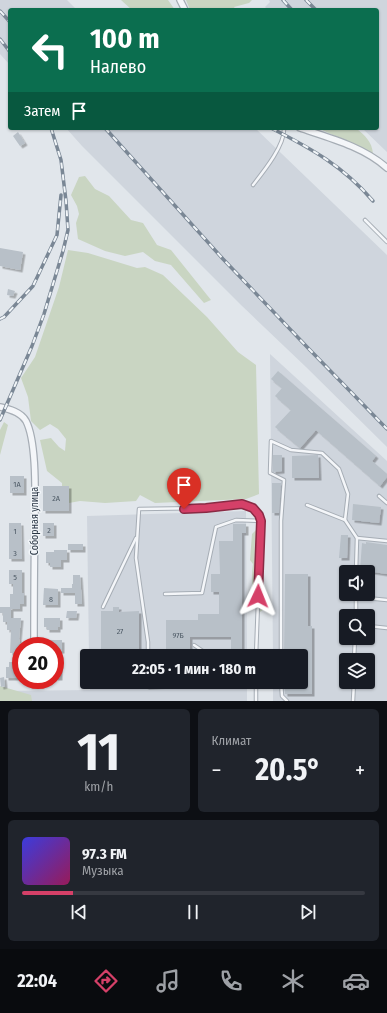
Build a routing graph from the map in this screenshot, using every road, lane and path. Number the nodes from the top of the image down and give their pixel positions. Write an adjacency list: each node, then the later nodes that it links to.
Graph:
1 (284, 130): 4 (lane)
2 (305, 130): 3 (street)
3 (387, 168)
4 (253, 185)
5 (365, 220): 6 (lane)
6 (387, 242)
7 (3, 407): 23 (street, Соборная улица)
8 (380, 496): 9 (lane)
9 (387, 503)
10 (307, 505): 11 (lane)
11 (345, 520): 14 (lane); 28 (lane)
12 (261, 521): 13 (lane); 17 (lane); 27 (lane)
13 (137, 536): 20 (lane); 25 (lane)
14 (357, 538): 15 (lane); 16 (lane)
15 (387, 541)
16 (356, 565)
17 (166, 594)
18 (375, 598): 19 (lane)
19 (387, 600)
20 (103, 607)
21 (375, 627): 22 (lane)
22 (387, 628)
23 (34, 637)
24 (194, 645): 26 (lane)
25 (148, 649)
26 (200, 649)
27 (256, 649)
28 (281, 649)
29 (256, 689): 32 (lane)
30 (282, 689): 33 (lane)
31 (354, 689): 34 (lane)
32 (256, 701)
33 (287, 701)
34 (353, 701)

